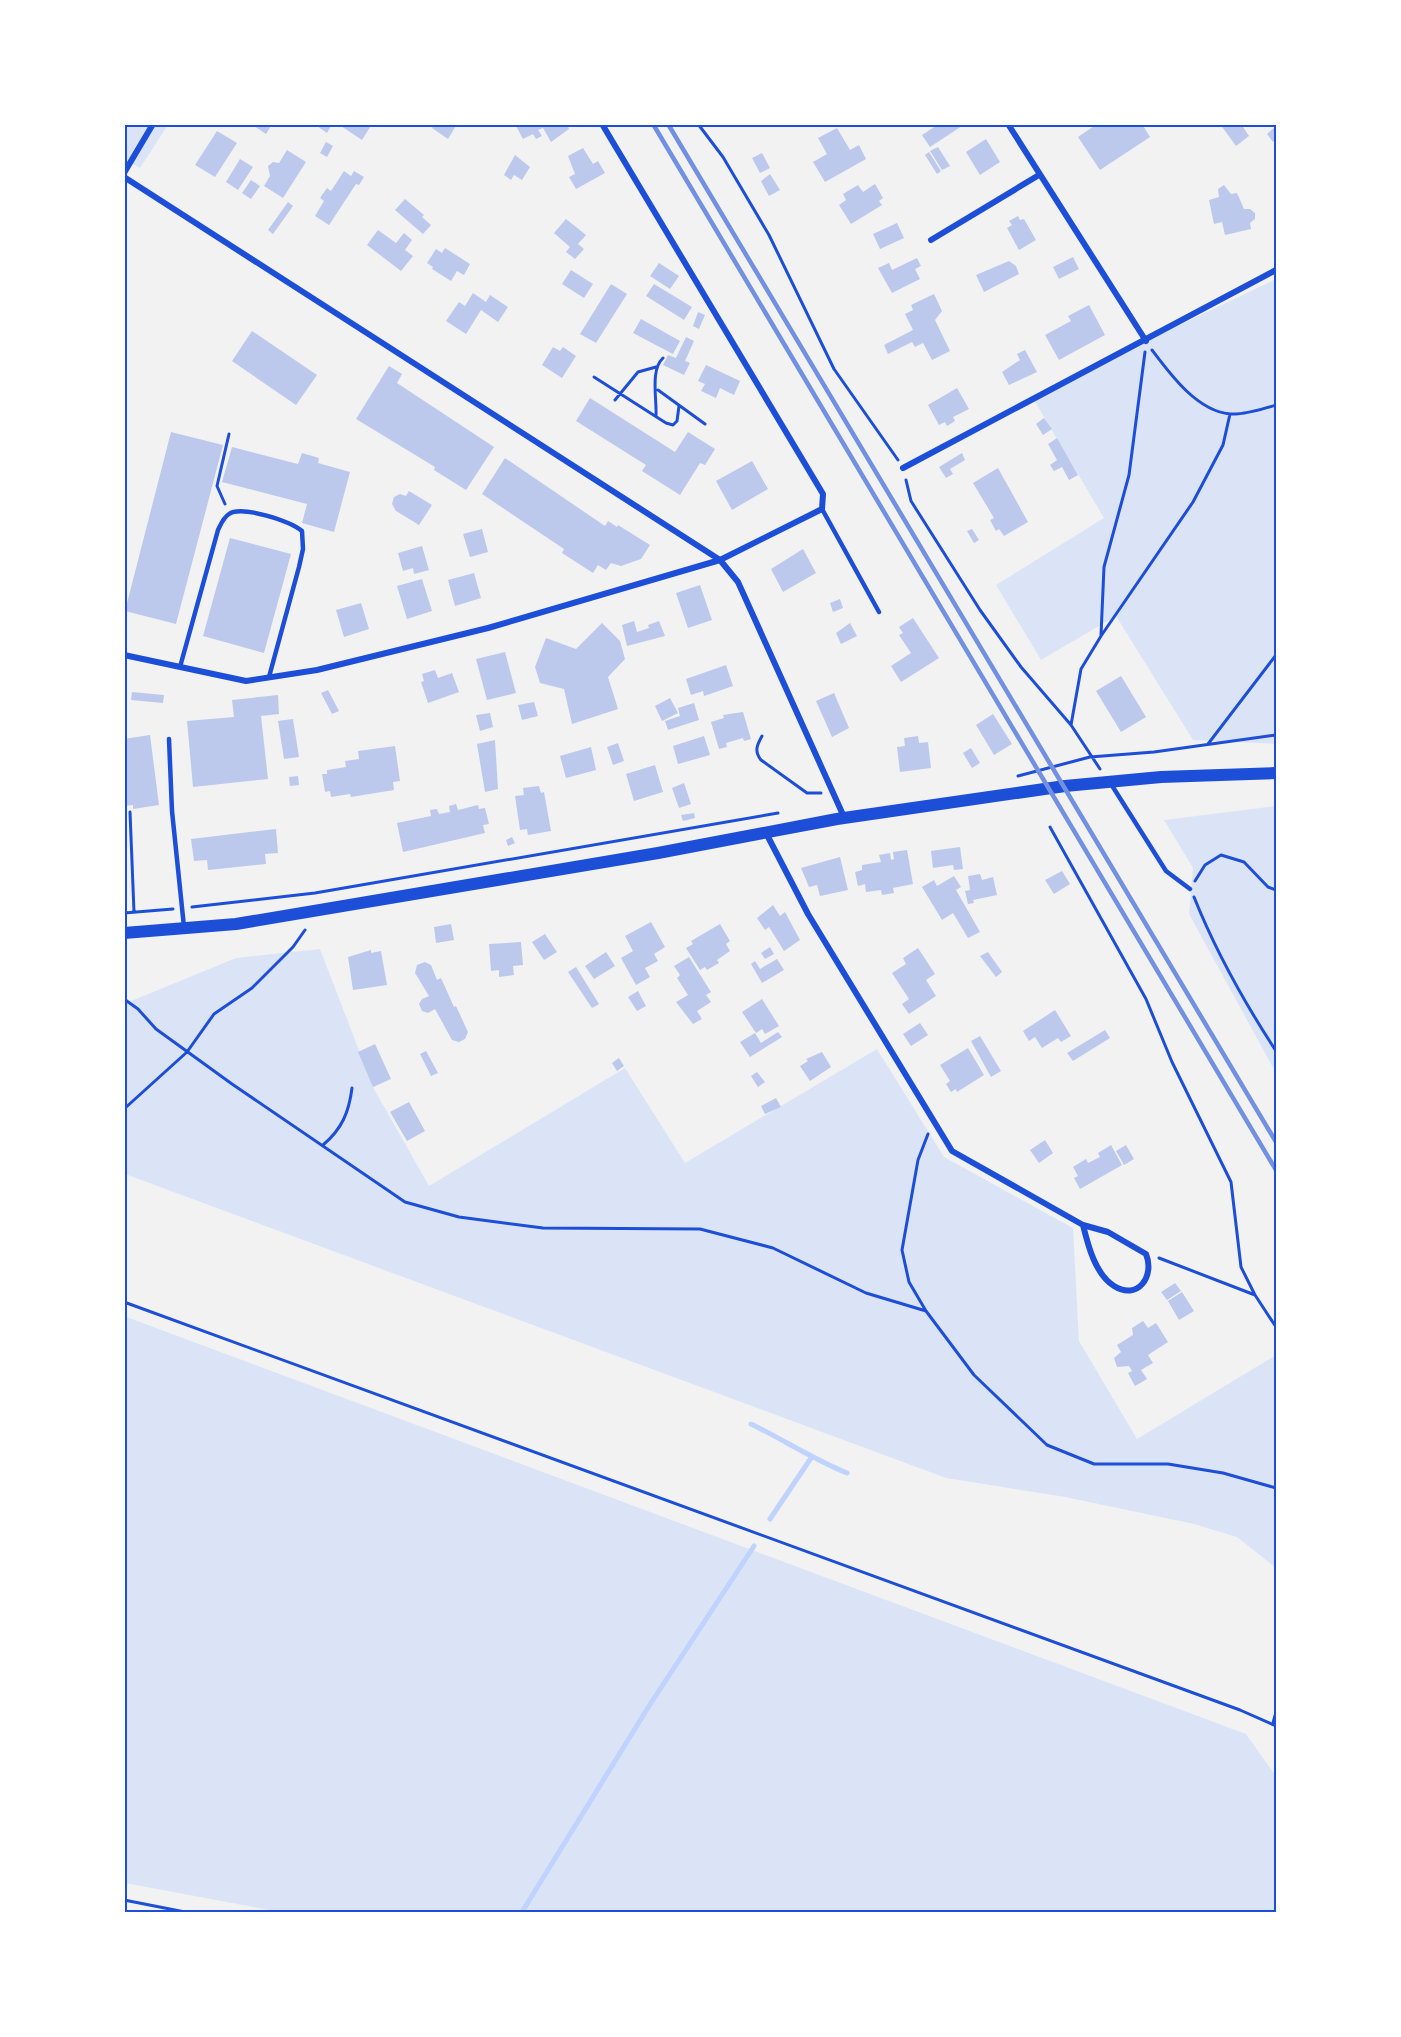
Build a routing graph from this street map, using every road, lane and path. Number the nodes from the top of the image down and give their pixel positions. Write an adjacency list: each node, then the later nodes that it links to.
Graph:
1 (153, 124): 5 (street)
2 (602, 124): 23 (street)
3 (698, 124): 22 (path)
4 (1008, 124): 6 (street)
5 (124, 175): 25 (street)
6 (1039, 176): 7 (street); 9 (street)
7 (931, 240)
8 (1276, 270): 9 (street)
9 (1146, 341): 18 (path); 22 (street); 27 (path)
10 (663, 358): 11 (path)
11 (656, 367): 13 (path); 14 (path)
12 (594, 377): 14 (path)
13 (657, 389): 17 (path); 19 (path)
14 (619, 393): 15 (path); 19 (path)
15 (615, 400)
16 (1276, 405): 18 (path)
17 (679, 406): 19 (path); 20 (path)
18 (1230, 414): 27 (path)
19 (656, 416)
20 (705, 424)
21 (229, 434): 24 (path)
22 (903, 468): 32 (path)
23 (822, 509): 25 (street); 26 (lane)
24 (229, 513): 30 (lane); 31 (lane)
25 (720, 560): 31 (street); 41 (street)
26 (879, 612)
27 (1101, 636): 32 (path)
28 (124, 655): 30 (street)
29 (1276, 655): 36 (path)
30 (180, 667): 31 (street)
31 (269, 677)
32 (1071, 725): 37 (path)
33 (1276, 735): 36 (path)
34 (762, 736): 41 (path)
35 (169, 739): 49 (lane)
36 (1208, 744): 37 (path)
37 (1090, 757): 39 (path); 40 (path)
38 (1276, 773): 40 (main road)
39 (1016, 777)
40 (1110, 782): 43 (main road); 47 (lane)
41 (831, 792): 43 (street)
42 (130, 812): 51 (path)
43 (844, 818): 46 (main road)
44 (747, 819): 49 (path)
45 (1050, 827): 64 (path)
46 (766, 832): 52 (main road); 60 (street)
47 (1190, 888): 48 (path); 56 (path)
48 (1276, 890)
49 (182, 908): 51 (path); 52 (lane)
50 (124, 913): 51 (path)
51 (134, 913)
52 (184, 929): 54 (main road)
53 (304, 930): 57 (path)
54 (124, 933)
55 (124, 999): 57 (path)
56 (1276, 1051)
57 (187, 1052): 59 (path); 61 (path)
58 (352, 1088): 61 (path)
59 (124, 1109)
60 (933, 1121): 62 (street); 66 (path)
61 (323, 1145): 66 (path)
62 (1083, 1225): 63 (street); 63 (street)
63 (1146, 1254): 64 (path)
64 (1255, 1295): 67 (path)
65 (124, 1302): 70 (path)
66 (926, 1311): 68 (path)
67 (1276, 1327)
68 (1276, 1488)
69 (1276, 1712): 70 (path)
70 (1275, 1725)
71 (124, 1900): 72 (path)
72 (185, 1912)

